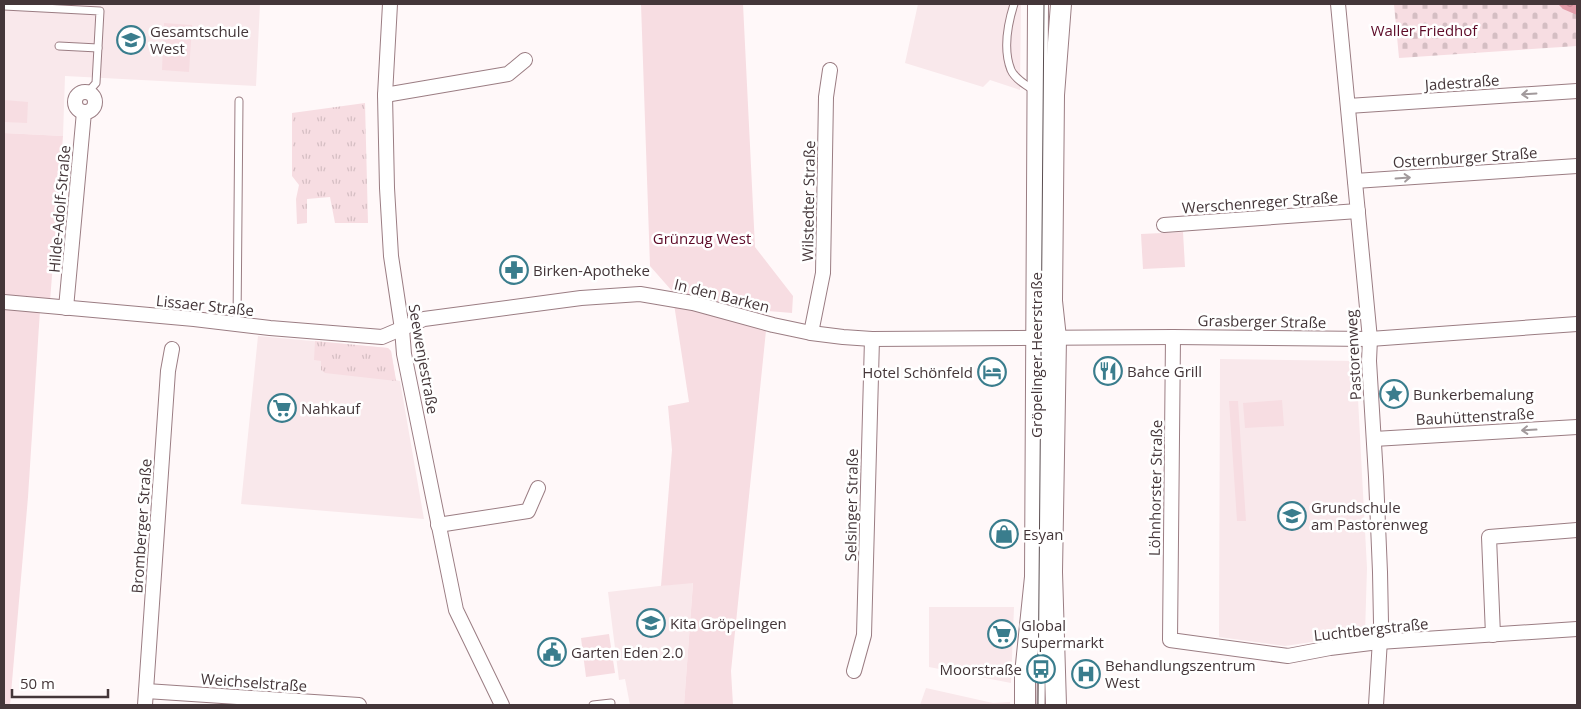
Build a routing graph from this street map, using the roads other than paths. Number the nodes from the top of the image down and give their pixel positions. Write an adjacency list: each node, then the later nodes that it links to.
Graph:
1 (390, 4): 14 (street, Seewenjestraße)
2 (1014, 4): 11 (lane)
3 (1038, 4): 11 (main road, Gröpelinger Heerstraße)
4 (1061, 4): 30 (main road, Gröpelinger Heerstraße)
5 (1338, 4): 16 (street, Pastorenweg)
6 (4, 6): 8 (lane)
7 (59, 46): 8 (lane)
8 (98, 48): 13 (lane)
9 (525, 60): 14 (street)
10 (830, 70): 27 (street, Wilstedter Straße)
11 (1042, 89): 22 (lane); 30 (main road, Gröpelinger Heerstraße)
12 (1577, 91): 16 (street, Jadestraße, one-way to 16)
13 (88, 92): 23 (street, Hilde-Adolf-Straße)
14 (385, 95): 26 (street, Seewenjestraße)
15 (239, 101): 24 (lane)
16 (1348, 106): 18 (street, Pastorenweg)
17 (1577, 166): 18 (street, Osternburger Straße, one-way to 17)
18 (1355, 181): 19 (street, Pastorenweg)
19 (1358, 211): 20 (street, Werschenreger Straße); 31 (street, Pastorenweg)
20 (1164, 225)
21 (4, 302): 23 (street, Lissaer Straße)
22 (1045, 307)
23 (66, 308): 24 (street, Lissaer Straße)
24 (237, 324): 26 (street, Lissaer Straße)
25 (1577, 324): 31 (street, Grasberger Straße)
26 (402, 329): 27 (street, In den Barken); 37 (street, Seewenjestraße)
27 (812, 333): 29 (street, In den Barken)
28 (1173, 337): 30 (street, Grasberger Straße); 31 (street, Grasberger Straße); 43 (street, Löhnhorster Straße)
29 (872, 338): 30 (street, In den Barken); 45 (street, Selsinger Straße)
30 (1045, 339): 39 (main road, Gröpelinger Heerstraße); 54 (main road, Gröpelinger Heerstraße)
31 (1370, 339): 35 (street, Pastorenweg)
32 (172, 349): 46 (street, Bromberger Straße)
33 (1044, 393): 39 (lane)
34 (1577, 427): 35 (street, Bauhüttenstraße, one-way to 35)
35 (1374, 439): 44 (street, Pastorenweg)
36 (538, 488): 37 (street)
37 (438, 525): 50 (street, Seewenjestraße)
38 (1577, 530): 42 (street)
39 (1040, 581): 40 (lane); 40 (lane); 52 (main road, Gröpelinger Heerstraße)
40 (1042, 598): 53 (lane)
41 (1577, 630): 42 (street, Luchtbergstraße)
42 (1493, 635): 44 (street, Luchtbergstraße)
43 (1170, 640): 44 (street, Luchtbergstraße)
44 (1379, 642): 55 (street, Pastorenweg)
45 (854, 671)
46 (146, 691): 48 (street, Bromberger Straße); 49 (street, Weichselstraße)
47 (611, 703): 51 (lane)
48 (145, 705)
49 (359, 705)
50 (502, 705)
51 (593, 705)
52 (1025, 705)
53 (1041, 705)
54 (1056, 705)
55 (1376, 705)

